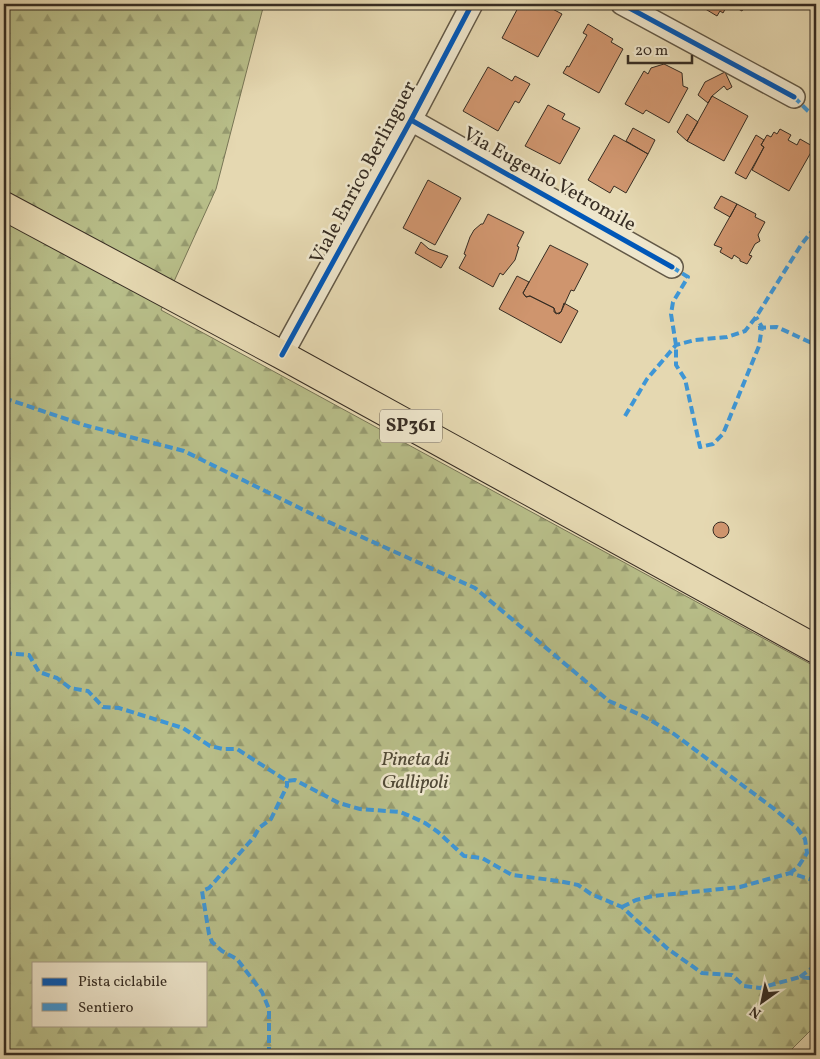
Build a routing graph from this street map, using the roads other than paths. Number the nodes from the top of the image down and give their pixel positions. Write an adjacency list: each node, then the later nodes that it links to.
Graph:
1 (472, 4): 4 (street, Viale Enrico Berlinguer)
2 (622, 4): 3 (street)
3 (794, 97)
4 (411, 120): 6 (street, Via Eugenio Vetromile); 7 (street, Viale Enrico Berlinguer)
5 (4, 206): 7 (main road, SP361)
6 (672, 267)
7 (282, 355): 8 (main road, SP361)
8 (816, 649)

